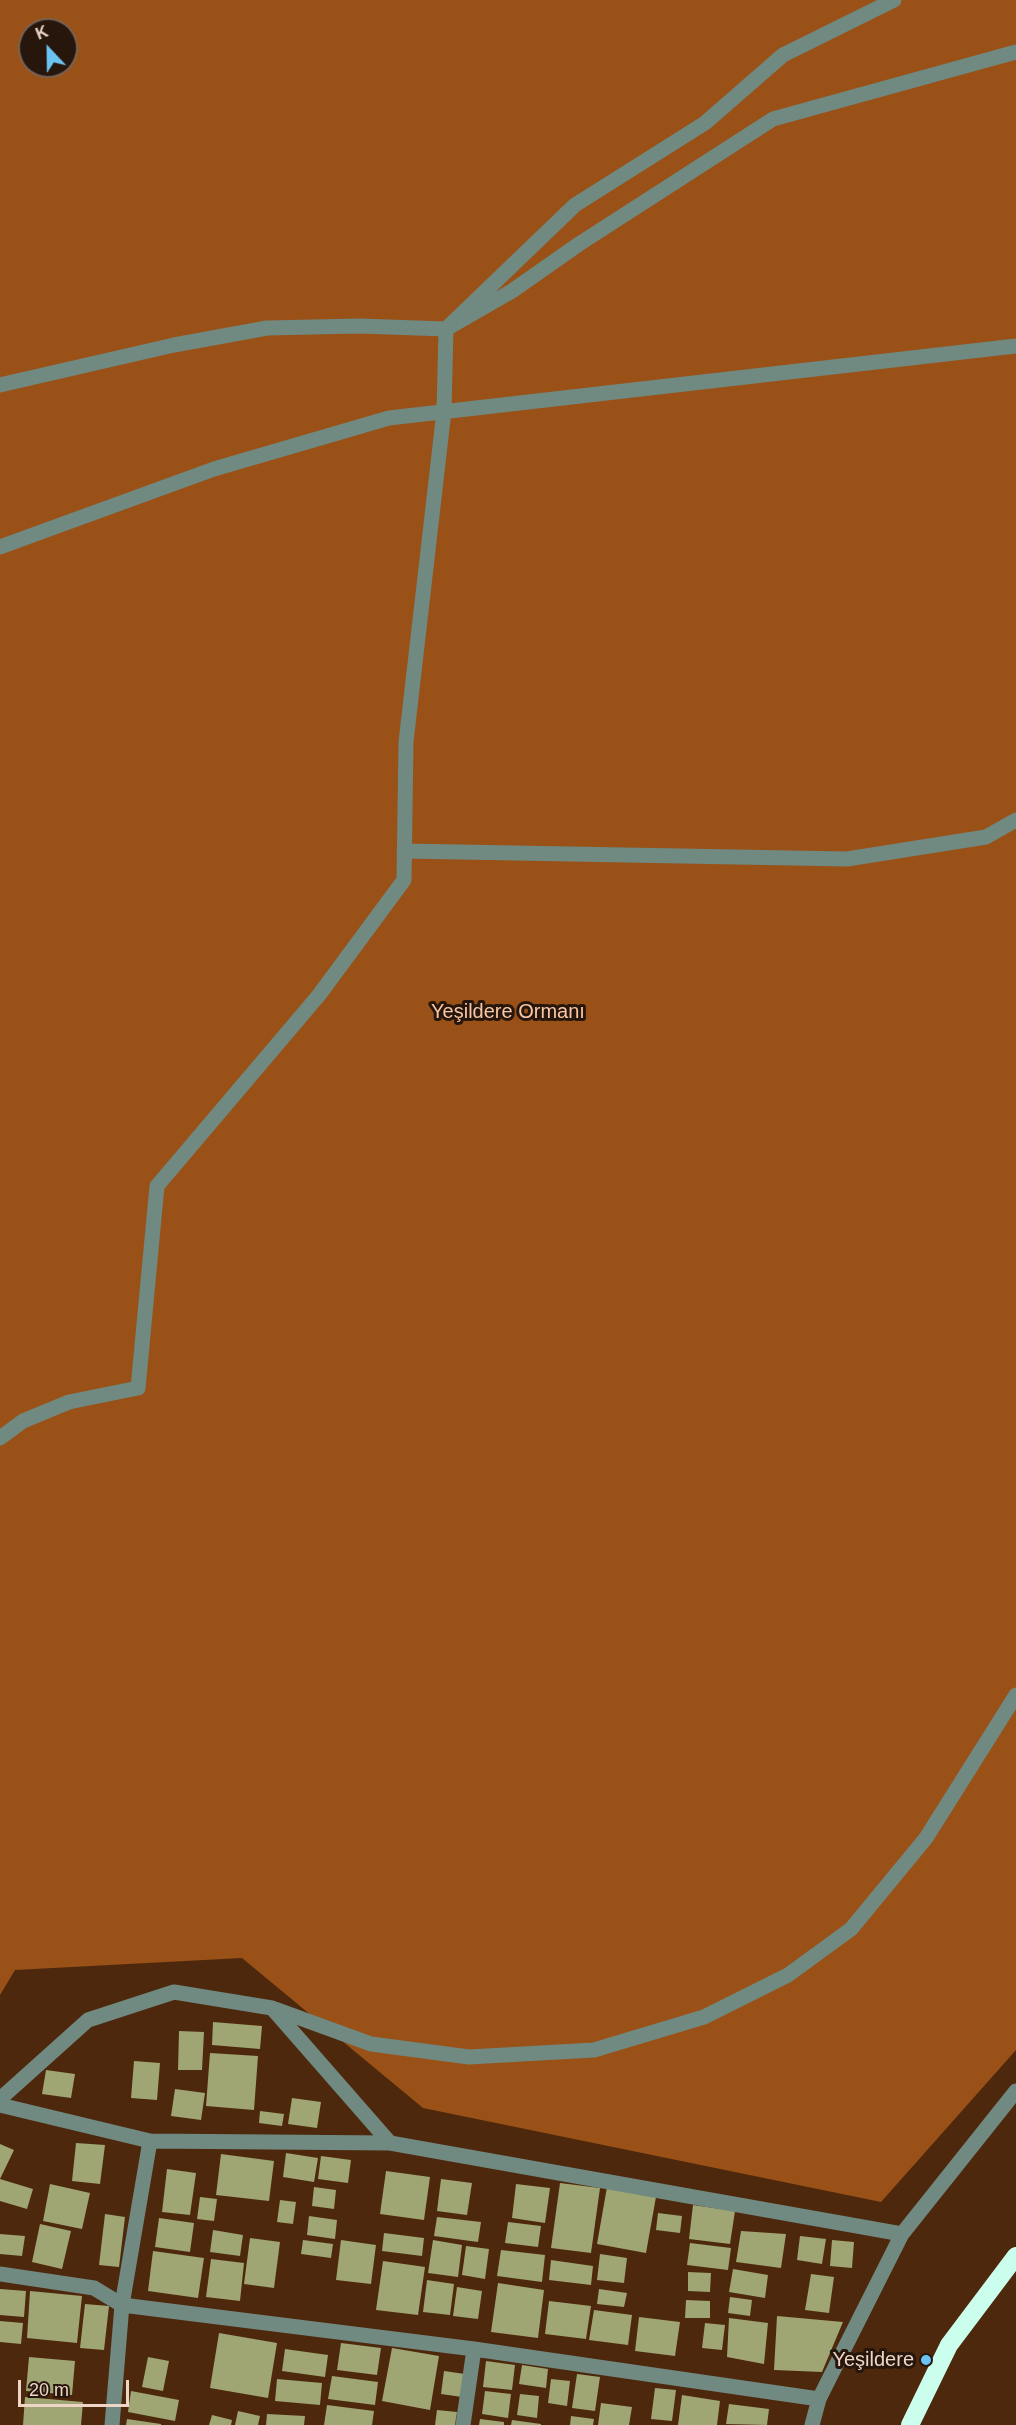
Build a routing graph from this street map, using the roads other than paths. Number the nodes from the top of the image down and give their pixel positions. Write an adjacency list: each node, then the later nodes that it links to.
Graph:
1 (894, 0): 3 (street)
2 (1016, 52): 3 (street)
3 (447, 329): 5 (street); 6 (street)
4 (1016, 346): 6 (street)
5 (0, 385)
6 (444, 411): 7 (street); 9 (street)
7 (0, 547)
8 (1016, 820): 9 (street)
9 (404, 851): 10 (street)
10 (0, 1438)
11 (1016, 1695): 12 (street)
12 (272, 2008): 14 (street); 17 (street)
13 (1016, 2091): 18 (street)
14 (0, 2099)
15 (0, 2105): 16 (street)
16 (150, 2141): 17 (street); 21 (street)
17 (390, 2143): 18 (street)
18 (902, 2234): 23 (street)
19 (1016, 2256): 27 (highway)
20 (0, 2274): 21 (street)
21 (122, 2305): 22 (street); 24 (street)
22 (474, 2349): 23 (street); 25 (street)
23 (819, 2399): 26 (street)
24 (112, 2425)
25 (463, 2425)
26 (812, 2425)
27 (910, 2425)

